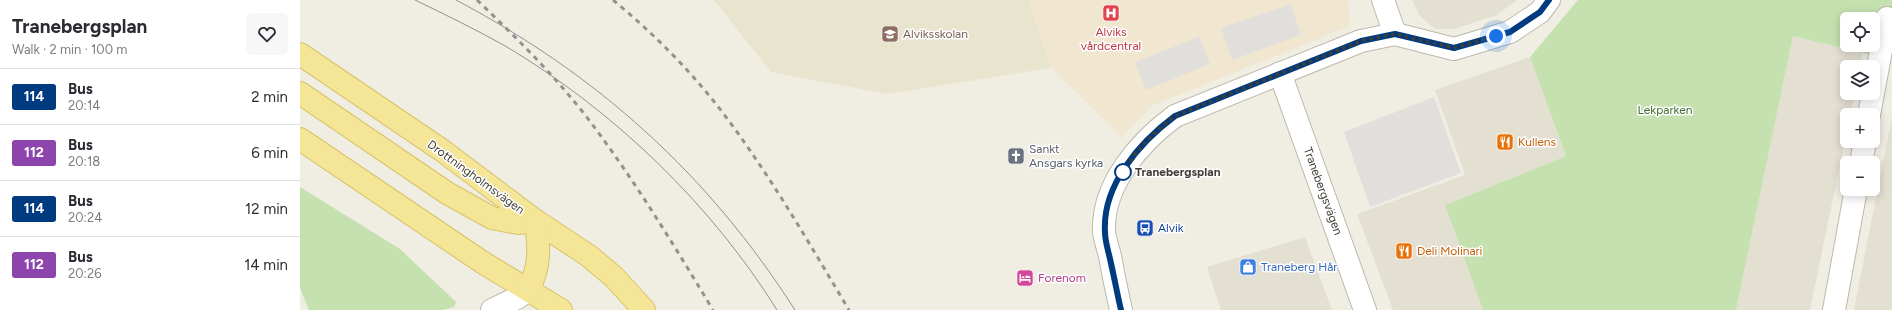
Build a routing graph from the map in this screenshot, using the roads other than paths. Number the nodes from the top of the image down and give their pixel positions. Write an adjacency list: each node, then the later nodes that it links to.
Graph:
1 (1384, 0): 4 (street)
2 (1549, 0): 4 (street)
3 (1887, 18): 8 (street)
4 (1395, 34): 6 (street)
5 (300, 54): 11 (main road, Drottningholmsvägen)
6 (1280, 73): 16 (street); 17 (street, Tranebergsvägen)
7 (300, 93): 11 (main road)
8 (1870, 108)
9 (300, 139): 12 (main road)
10 (1855, 196): 18 (street)
11 (536, 221): 12 (main road); 15 (main road, Drottningholmsvägen)
12 (528, 290): 13 (street); 14 (main road)
13 (492, 310)
14 (561, 310)
15 (644, 310)
16 (1121, 310)
17 (1365, 310)
18 (1834, 310)

